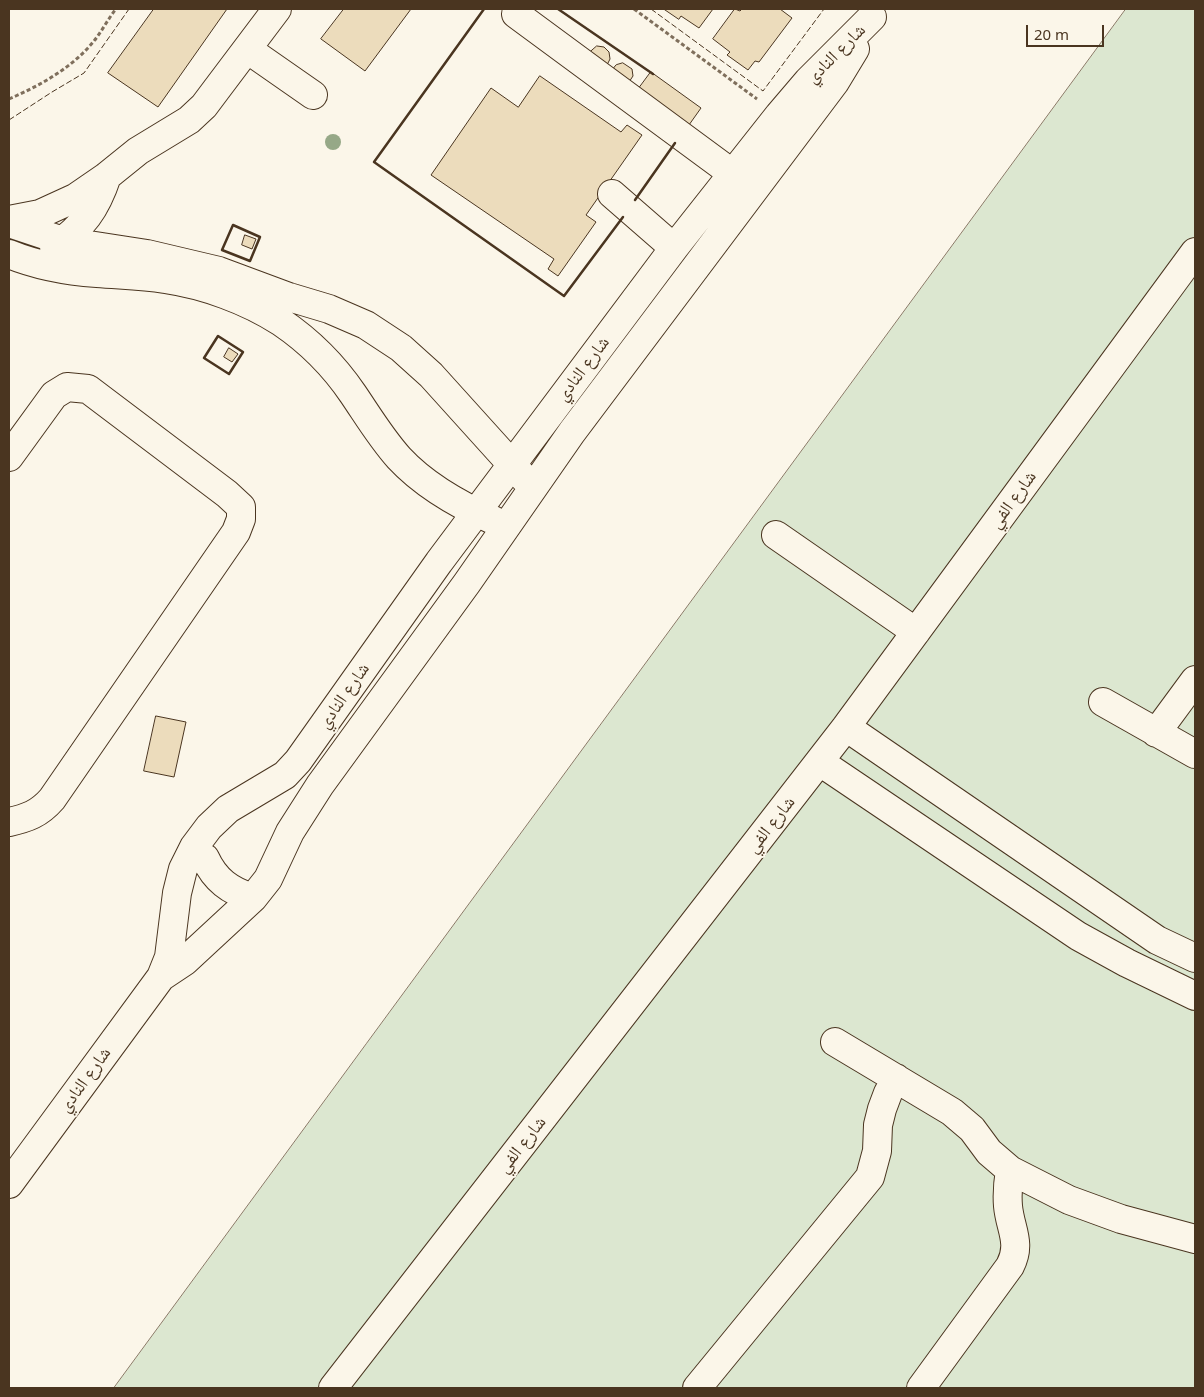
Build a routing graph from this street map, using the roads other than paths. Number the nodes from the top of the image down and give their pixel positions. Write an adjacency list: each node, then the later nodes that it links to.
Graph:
1 (277, 9): 4 (street)
2 (875, 13): 6 (street, شارع النادي); 16 (street, شارع النادي)
3 (516, 14): 6 (street)
4 (247, 49): 5 (street); 7 (street)
5 (314, 95)
6 (733, 174): 11 (street, شارع النادي)
7 (107, 176): 9 (street); 10 (street)
8 (612, 194): 11 (street)
9 (9, 221): 10 (street)
10 (63, 241): 13 (street); 15 (street)
11 (674, 248): 15 (street, شارع النادي)
12 (1195, 252): 20 (street, شارع الفي)
13 (16, 257): 17 (street)
14 (9, 457): 28 (street)
15 (512, 464): 16 (street); 17 (street, شارع النادي)
16 (533, 489): 18 (street, شارع النادي)
17 (476, 513): 18 (street); 26 (street, شارع النادي)
18 (506, 525): 30 (street, شارع النادي)
19 (776, 535): 20 (street)
20 (916, 632): 23 (street, شارع الفي)
21 (1195, 680): 24 (street)
22 (1103, 702): 24 (street)
23 (846, 727): 27 (street, شارع الفي); 32 (street)
24 (1156, 733): 25 (street)
25 (1195, 754)
26 (298, 761): 29 (street); 31 (street, شارع النادي)
27 (820, 762): 34 (street); 40 (street, شارع الفي)
28 (9, 822)
29 (205, 858): 30 (street); 31 (street)
30 (253, 898): 33 (street, شارع النادي)
31 (172, 937): 33 (street, شارع النادي)
32 (1195, 958)
33 (161, 977): 38 (street, شارع النادي)
34 (1195, 996)
35 (835, 1042): 36 (street)
36 (896, 1078): 37 (street); 41 (street)
37 (1010, 1170): 39 (street); 42 (street)
38 (9, 1184)
39 (1195, 1239)
40 (333, 1388)
41 (697, 1388)
42 (921, 1388)

